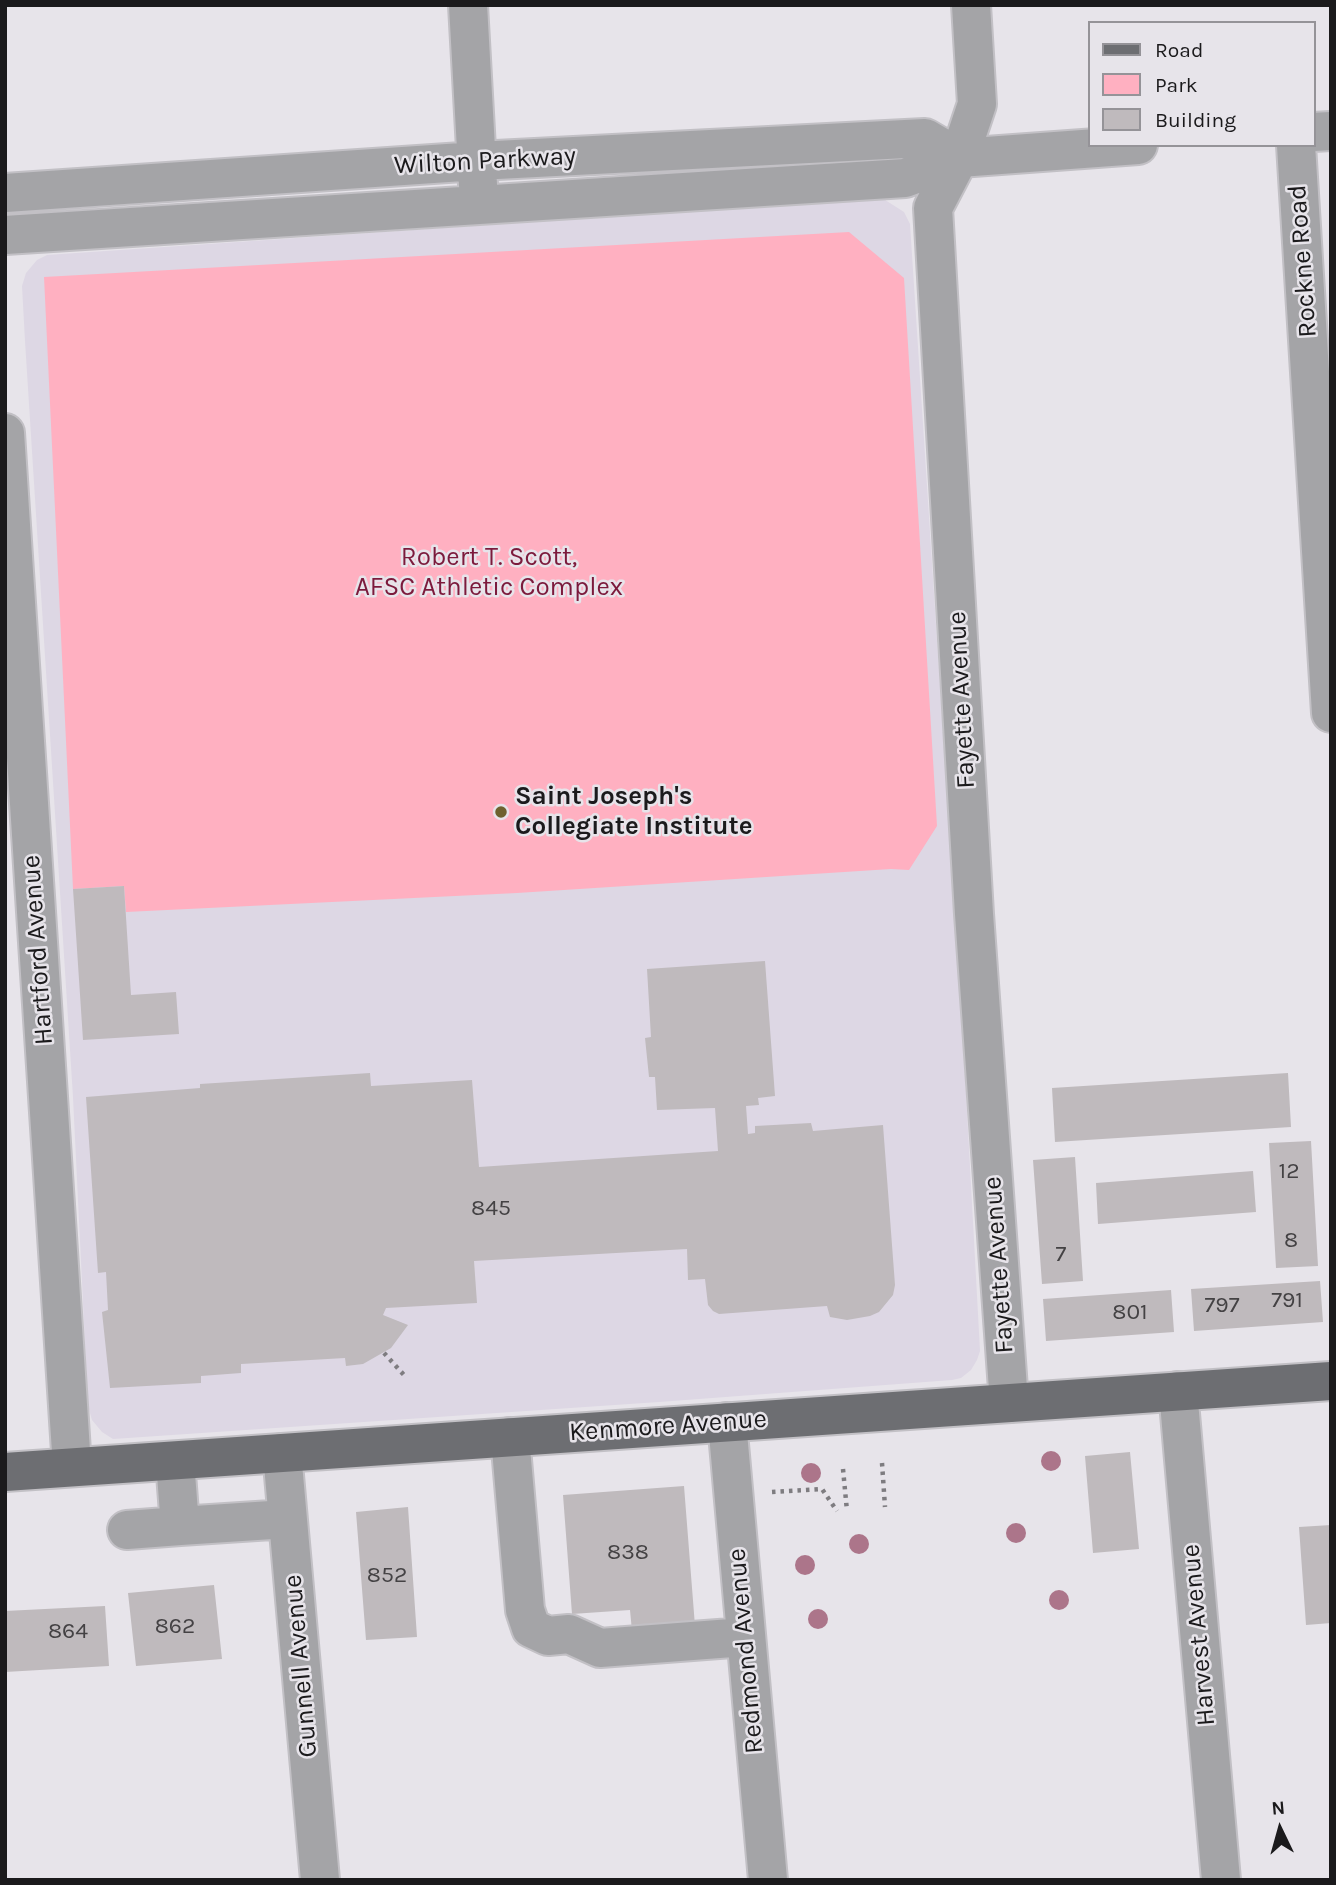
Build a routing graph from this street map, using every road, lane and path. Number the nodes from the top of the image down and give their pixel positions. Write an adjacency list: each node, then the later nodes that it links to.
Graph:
1 (468, 5): 6 (street)
2 (971, 5): 5 (street, Fayette Avenue)
3 (1110, 147): 5 (street, Wilton Parkway)
4 (1296, 147): 11 (street, Rockne Road)
5 (959, 158): 6 (street, Wilton Parkway); 8 (street, Wilton Parkway); 16 (street, Fayette Avenue)
6 (477, 161): 7 (street, Wilton Parkway); 8 (street)
7 (5, 193)
8 (480, 205): 9 (street, Wilton Parkway)
9 (5, 235)
10 (5, 433): 22 (street, Hartford Avenue)
11 (1331, 713)
12 (384, 1353): 13 (path)
13 (404, 1375)
14 (1331, 1381): 15 (main road, Kenmore Avenue)
15 (1178, 1391): 16 (main road, Kenmore Avenue); 35 (street, Harvest Avenue)
16 (1009, 1403): 17 (main road, Kenmore Avenue)
17 (727, 1422): 18 (main road, Kenmore Avenue); 32 (street, Redmond Avenue)
18 (510, 1437): 19 (main road, Kenmore Avenue); 32 (street)
19 (282, 1453): 20 (main road, Kenmore Avenue); 29 (street, Gunnell Avenue)
20 (175, 1461): 22 (main road, Kenmore Avenue); 30 (street)
21 (882, 1463): 26 (path)
22 (72, 1467): 24 (main road, Kenmore Avenue)
23 (843, 1469): 28 (path)
24 (5, 1472)
25 (772, 1492): 27 (path)
26 (885, 1507)
27 (837, 1511)
28 (847, 1511)
29 (287, 1518): 30 (street); 33 (street, Gunnell Avenue)
30 (180, 1526): 31 (street)
31 (127, 1531)
32 (745, 1637): 34 (street, Redmond Avenue)
33 (320, 1880)
34 (768, 1880)
35 (1221, 1880)

